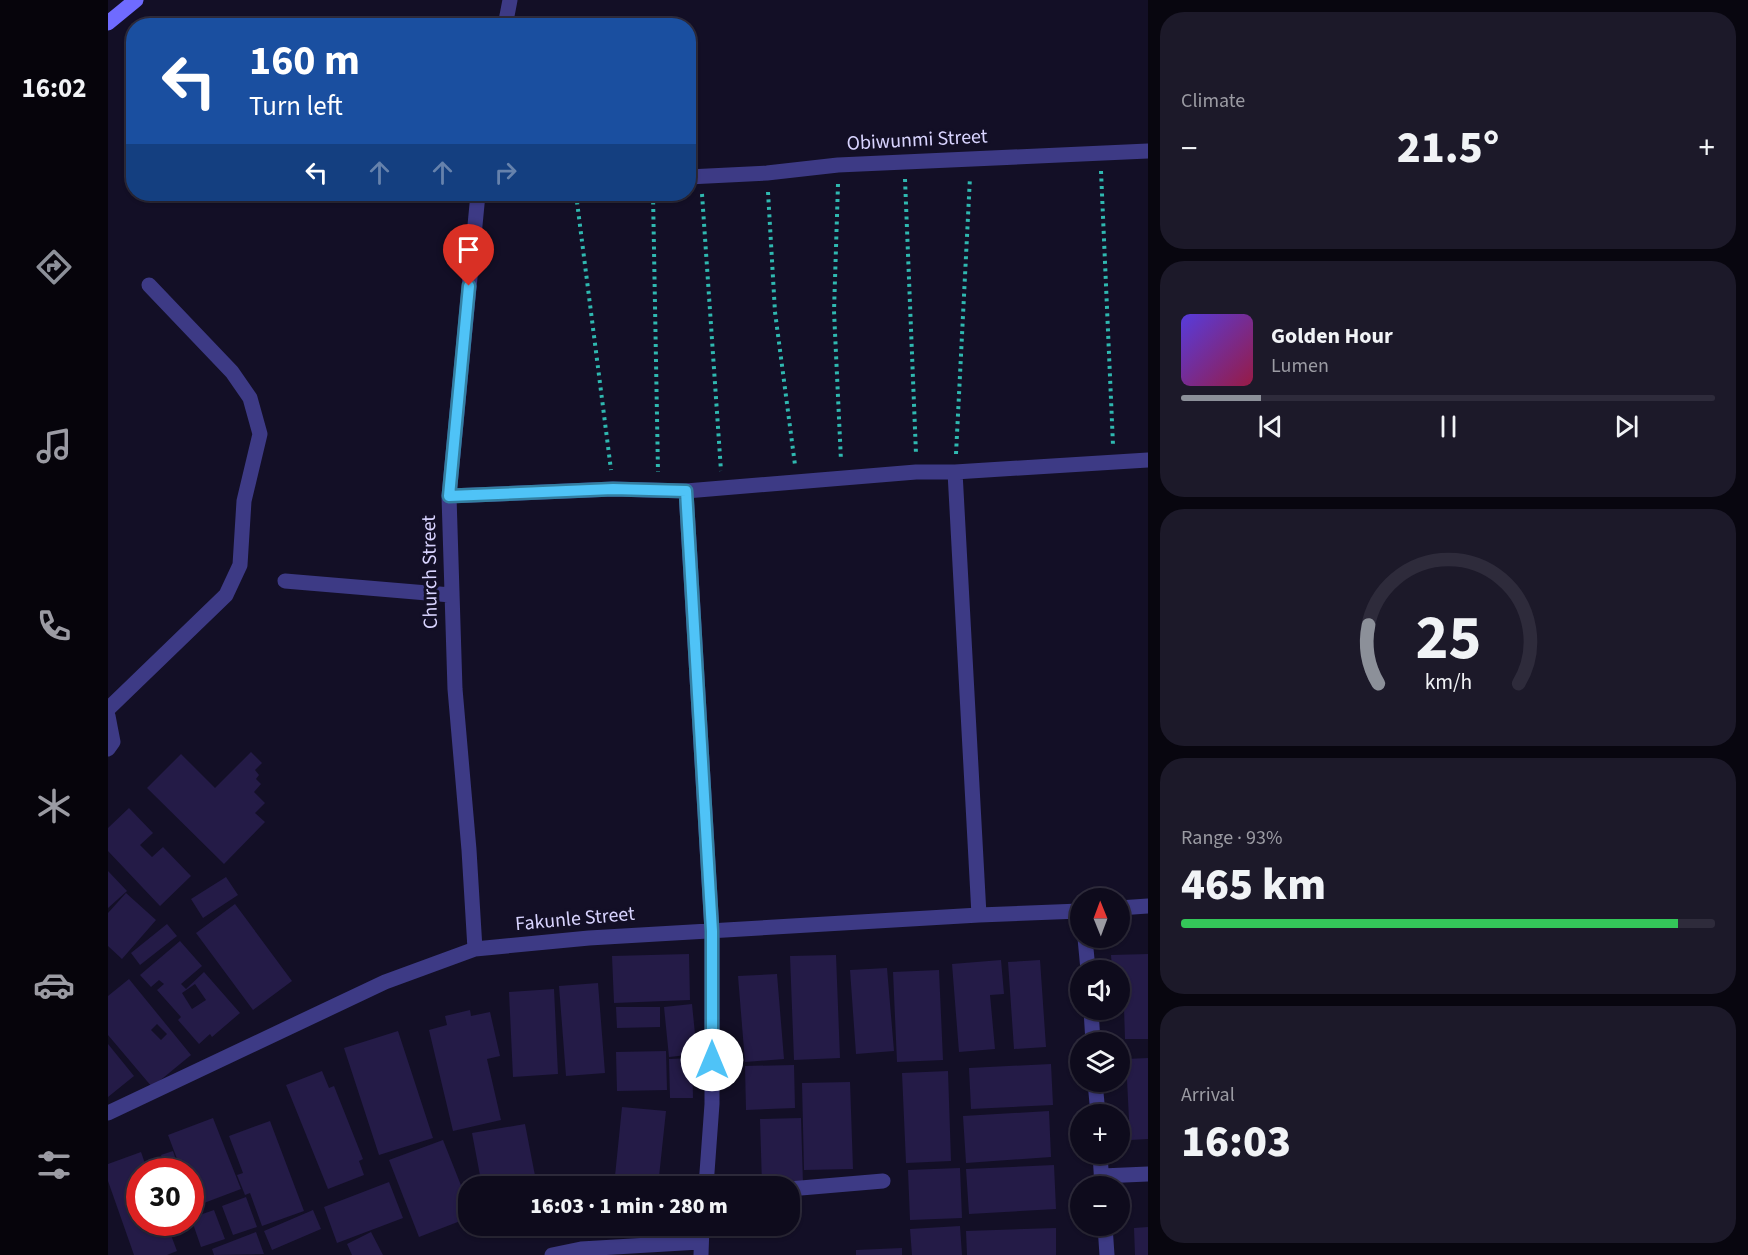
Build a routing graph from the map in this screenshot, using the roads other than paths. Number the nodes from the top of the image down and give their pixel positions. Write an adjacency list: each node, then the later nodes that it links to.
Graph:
1 (136, 0): 4 (street)
2 (510, 0): 3 (street)
3 (507, 18)
4 (108, 23)
5 (1148, 151): 6 (street, Obiwunmi Street)
6 (696, 176)
7 (476, 201): 12 (street, Church Street)
8 (149, 285): 15 (street)
9 (1148, 460): 10 (street)
10 (955, 472): 11 (street); 21 (street)
11 (686, 491): 12 (street); 22 (street)
12 (449, 496): 14 (street, Church Street)
13 (285, 581): 14 (street)
14 (451, 595): 23 (street, Church Street)
15 (108, 709)
16 (108, 716): 17 (street)
17 (108, 749)
18 (1148, 906): 19 (street)
19 (1130, 907)
20 (1070, 911): 21 (street, Fakunle Street)
21 (979, 915): 22 (street, Fakunle Street)
22 (712, 931): 23 (street, Fakunle Street); 26 (street)
23 (475, 949): 24 (street, Fakunle Street)
24 (108, 1113)
25 (1148, 1174): 27 (street)
26 (707, 1176)
27 (1130, 1177)
28 (883, 1181): 29 (street)
29 (800, 1188)
30 (1106, 1236): 33 (street)
31 (700, 1249): 32 (street)
32 (552, 1255)
33 (1107, 1255)

